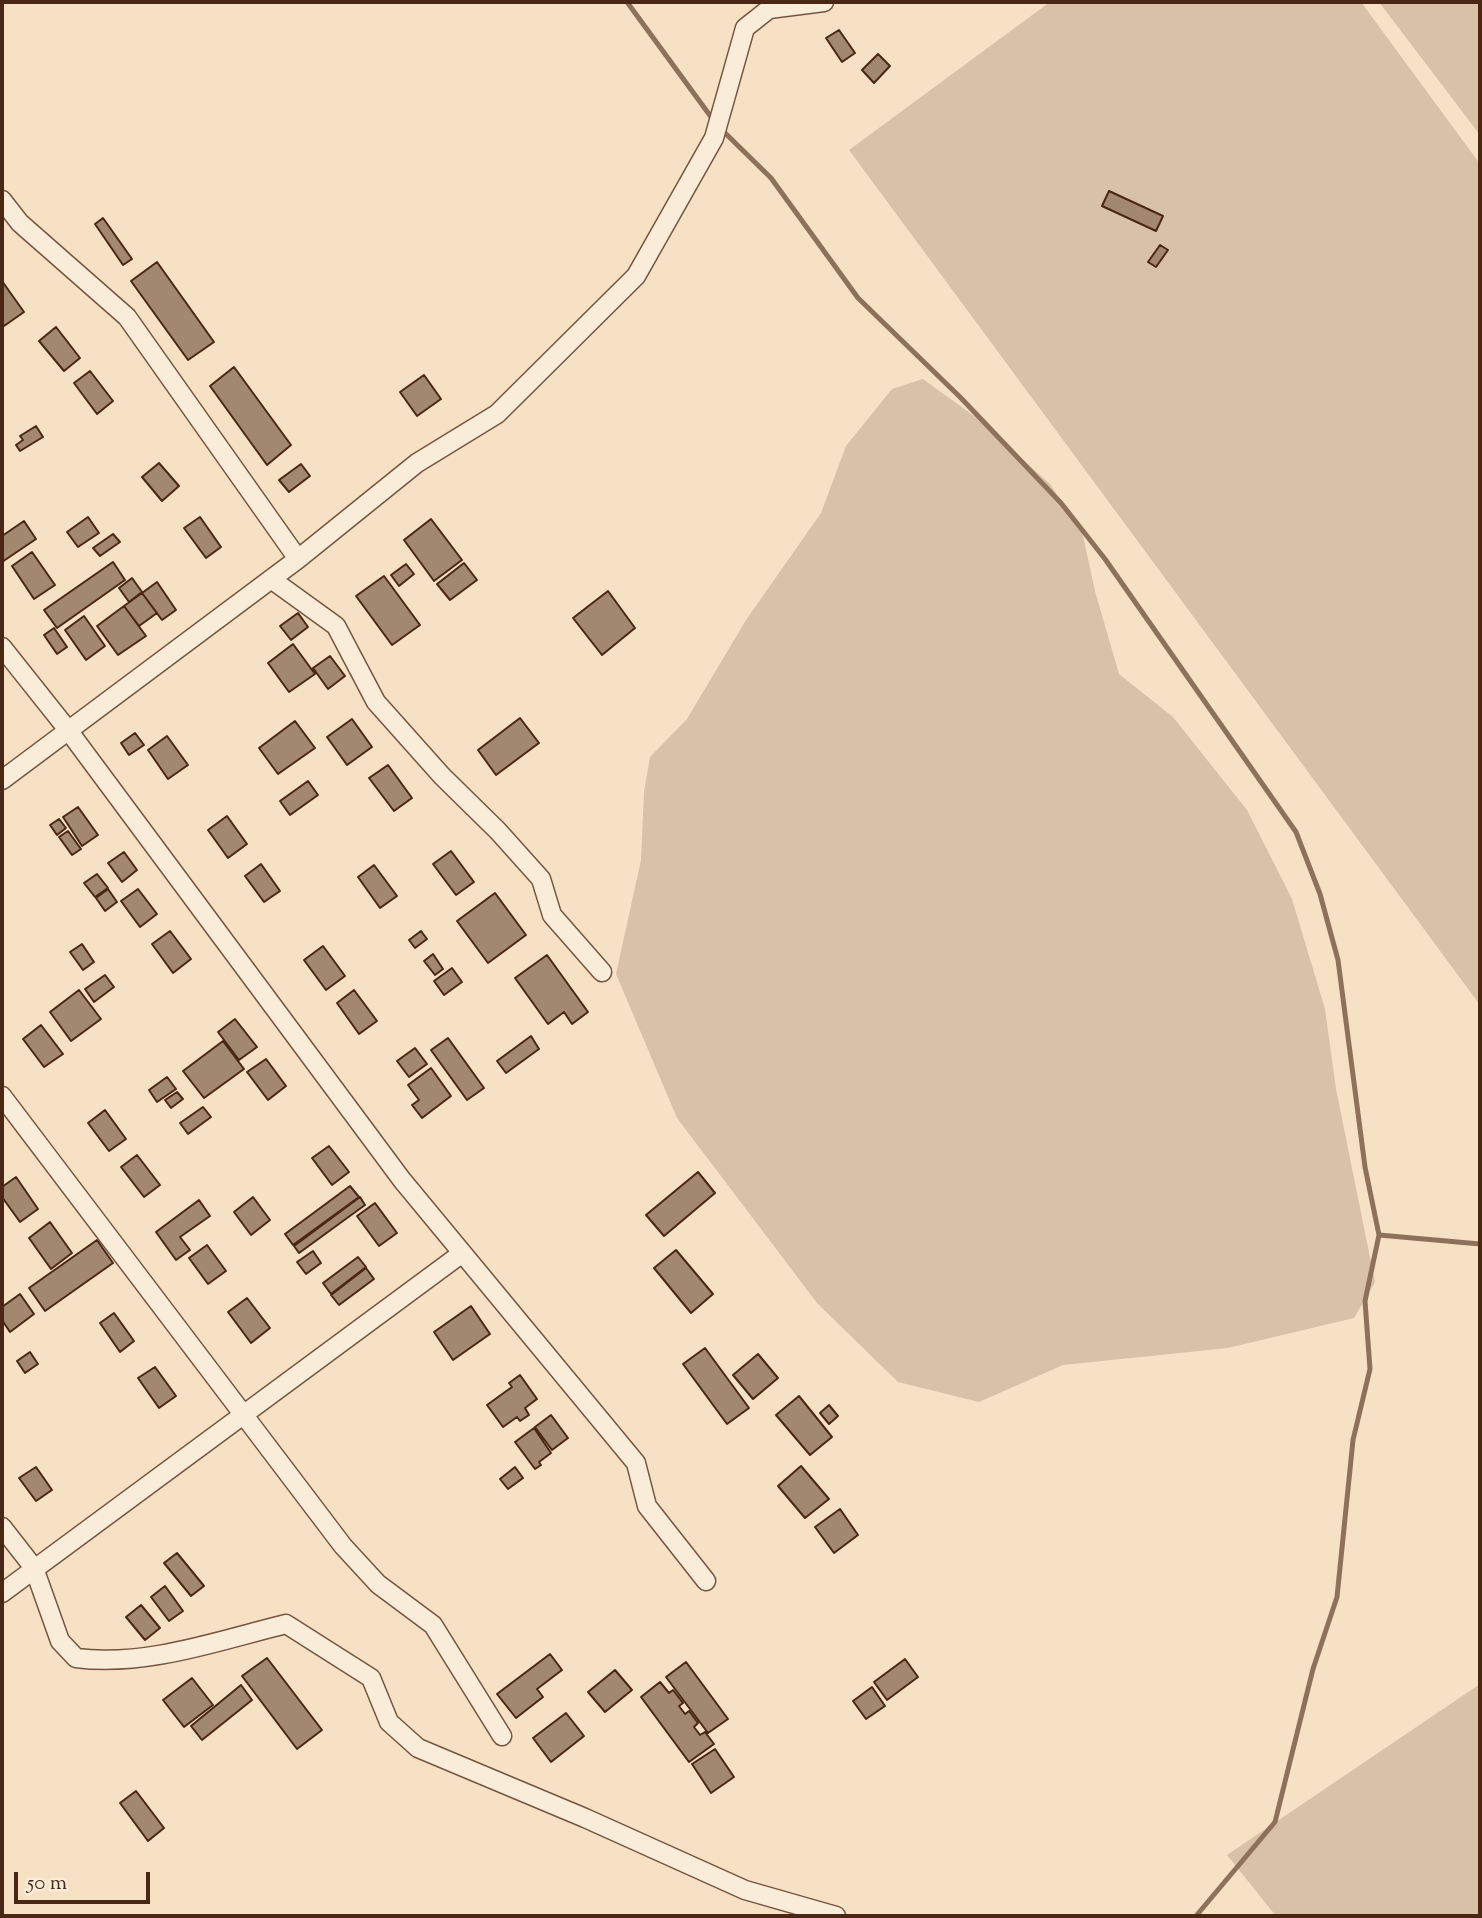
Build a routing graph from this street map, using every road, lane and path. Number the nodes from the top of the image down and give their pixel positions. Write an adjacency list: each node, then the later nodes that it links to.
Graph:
1 (824, 2): 3 (street)
2 (2, 200): 3 (street)
3 (299, 559): 4 (street)
4 (271, 579): 6 (street); 8 (street)
5 (2, 647): 6 (street)
6 (68, 730): 7 (street); 10 (street)
7 (2, 780)
8 (602, 972)
9 (2, 1096): 11 (street)
10 (461, 1254): 11 (street); 14 (street)
11 (243, 1415): 13 (street); 16 (street)
12 (2, 1527): 13 (street)
13 (34, 1568): 15 (street); 17 (street)
14 (706, 1581)
15 (2, 1593)
16 (502, 1736)
17 (836, 1916)

